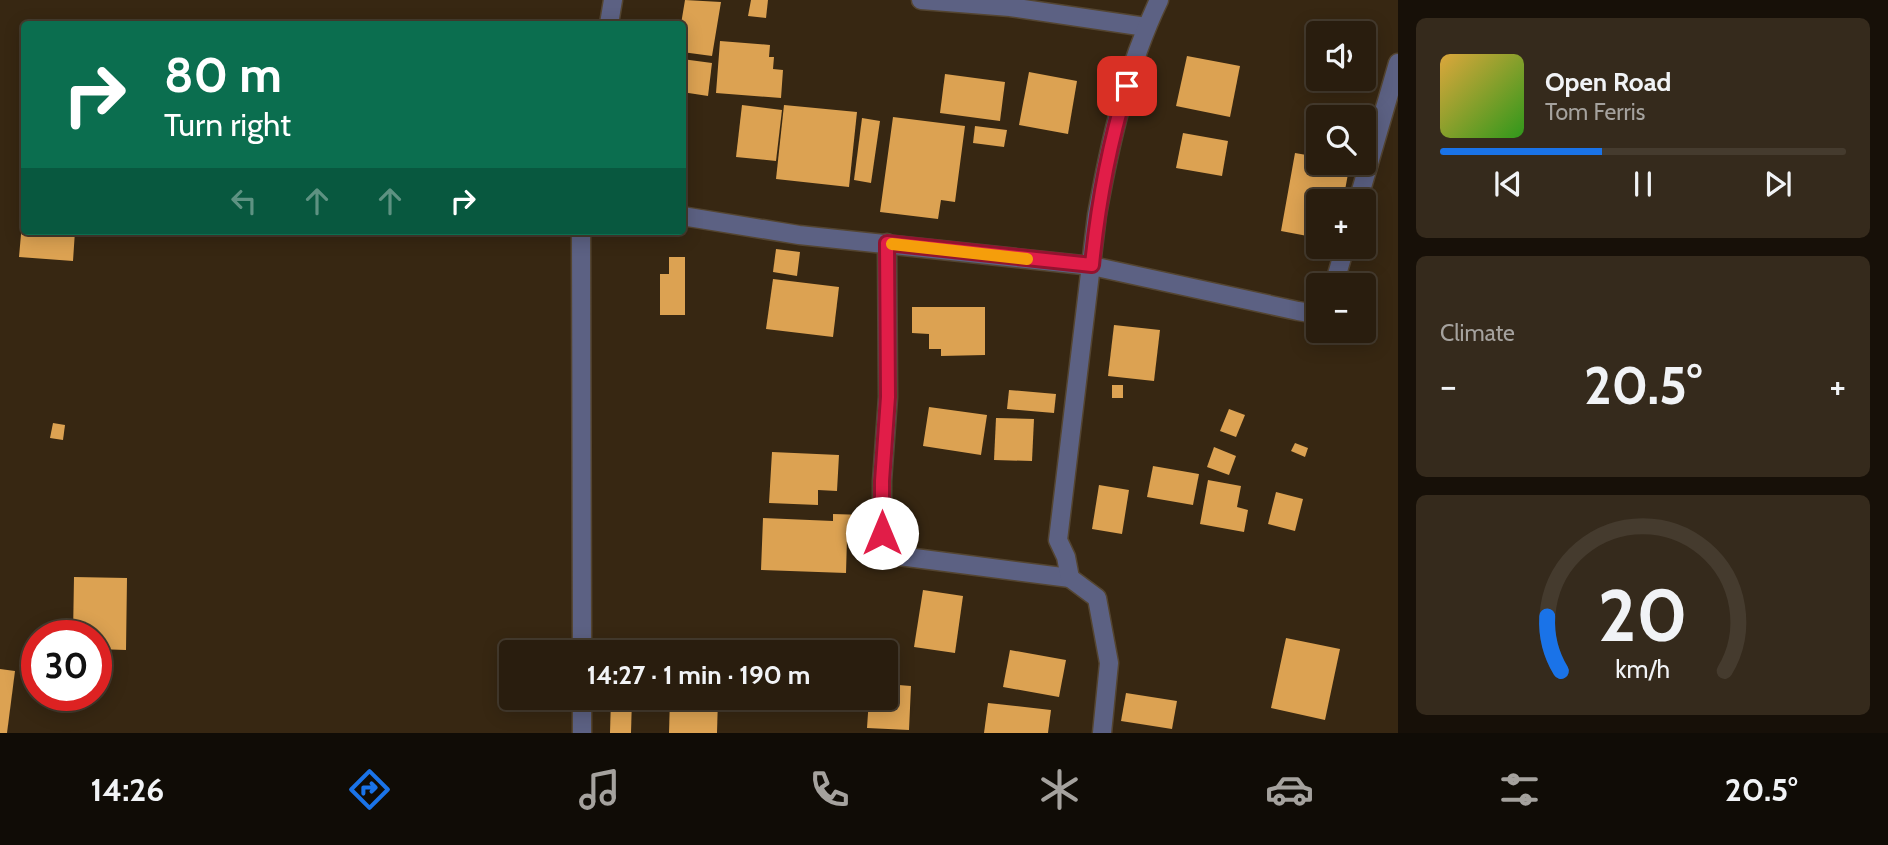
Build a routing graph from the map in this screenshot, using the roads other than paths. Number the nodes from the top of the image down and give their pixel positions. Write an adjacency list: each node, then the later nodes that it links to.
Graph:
1 (613, 0): 4 (street)
2 (921, 0): 5 (street)
3 (1159, 0): 5 (street)
4 (610, 21)
5 (1146, 27): 11 (street)
6 (1398, 63): 7 (street)
7 (1361, 189)
8 (686, 217): 10 (street)
9 (581, 235): 14 (street)
10 (887, 243): 11 (street); 13 (street)
11 (1092, 265): 12 (street); 13 (street)
12 (1306, 312)
13 (1070, 578): 17 (street)
14 (582, 640)
15 (582, 710): 16 (street)
16 (582, 733)
17 (1102, 733)

